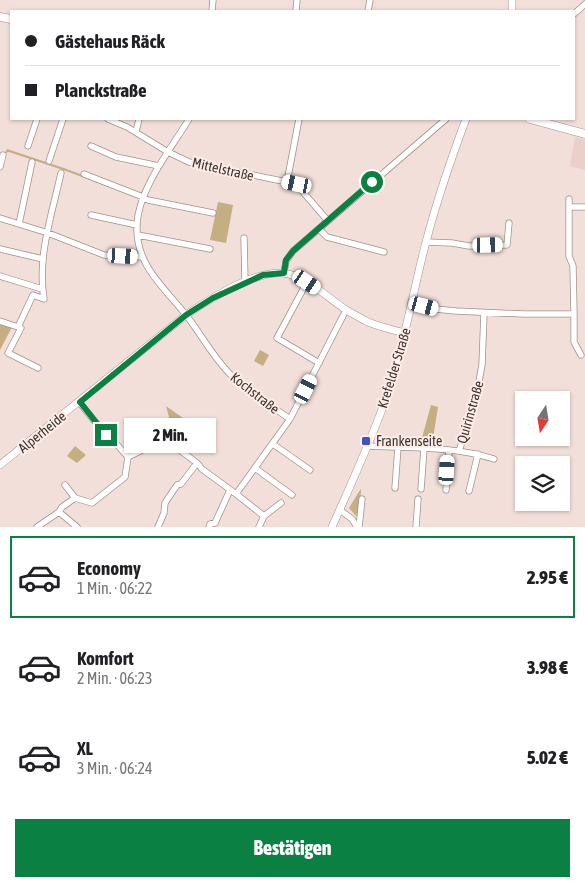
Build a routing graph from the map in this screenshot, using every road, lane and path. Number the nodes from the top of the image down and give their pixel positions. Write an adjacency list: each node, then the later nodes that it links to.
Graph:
1 (585, 4): 2 (street)
2 (575, 13)
3 (37, 120): 14 (street)
4 (63, 120): 18 (street)
5 (110, 120): 12 (street, Mittelstraße)
6 (139, 120): 12 (street)
7 (188, 120): 16 (street)
8 (299, 120): 24 (street)
9 (445, 120): 32 (street)
10 (466, 120): 40 (street, Krefelder Straße)
11 (534, 120): 13 (main road)
12 (136, 132): 16 (street, Mittelstraße)
13 (585, 134)
14 (28, 146)
15 (91, 146): 20 (street)
16 (168, 152): 20 (street); 24 (street, Mittelstraße)
17 (3, 155): 21 (street)
18 (49, 161)
19 (32, 162): 34 (street)
20 (159, 166): 25 (street)
21 (0, 167)
22 (62, 173): 37 (street)
23 (84, 174): 25 (street)
24 (287, 182): 32 (street, Mittelstraße)
25 (143, 197): 29 (street); 35 (street)
26 (569, 199): 27 (street)
27 (569, 206): 28 (street); 54 (street)
28 (585, 206)
29 (213, 213)
30 (91, 215): 35 (street)
31 (0, 218): 34 (street)
32 (328, 220): 36 (street)
33 (509, 223): 40 (street)
34 (18, 224): 37 (street)
35 (137, 225): 38 (street)
36 (319, 229): 43 (street); 46 (street)
37 (48, 233): 44 (street); 45 (street)
38 (138, 235): 42 (street); 44 (street)
39 (244, 238): 48 (street)
40 (426, 242): 51 (street, Krefelder Straße)
41 (0, 249): 45 (street)
42 (210, 249)
43 (384, 252)
44 (142, 257): 55 (street, Kochstraße)
45 (43, 259): 50 (street)
46 (284, 273): 48 (street, Alperheide); 49 (street)
47 (0, 276): 50 (street)
48 (245, 282): 55 (street, Alperheide)
49 (307, 282): 52 (street); 60 (street)
50 (42, 289): 57 (street)
51 (412, 303): 53 (street); 58 (street, Krefelder Straße)
52 (346, 310): 58 (street); 60 (street)
53 (484, 313): 54 (street); 71 (street, Quirinstraße)
54 (574, 314): 59 (street)
55 (186, 315): 62 (street, Alperheide); 63 (street, Kochstraße)
56 (0, 321): 57 (street)
57 (18, 326): 61 (street)
58 (405, 333): 67 (street, Krefelder Straße)
59 (581, 354)
60 (320, 363): 63 (street)
61 (38, 368)
62 (80, 402): 73 (street); 76 (street, Alperheide)
63 (290, 419): 65 (street)
64 (155, 428): 73 (street)
65 (273, 444): 77 (street); 78 (street)
66 (173, 445): 75 (street)
67 (368, 446): 68 (street); 91 (street, Krefelder Straße)
68 (398, 447): 69 (street); 80 (street)
69 (424, 448): 70 (street); 81 (street)
70 (449, 450): 71 (street); 83 (street)
71 (458, 451): 72 (street)
72 (478, 454): 74 (street); 84 (street)
73 (128, 457): 87 (street)
74 (494, 459)
75 (197, 463): 82 (street); 96 (street)
76 (0, 465)
77 (255, 468): 85 (street); 86 (street)
78 (310, 470)
79 (64, 485): 87 (street)
80 (395, 488)
81 (421, 489)
82 (230, 490): 85 (street); 97 (street)
83 (446, 490)
84 (469, 491)
85 (236, 494): 93 (street)
86 (292, 494)
87 (75, 498): 92 (street)
88 (362, 499): 100 (street)
89 (418, 499): 101 (street)
90 (281, 503): 93 (street)
91 (340, 510): 99 (street, Krefelder Straße); 100 (street)
92 (60, 512): 94 (street); 95 (street)
93 (264, 516): 98 (street)
94 (37, 527)
95 (77, 527)
96 (158, 527)
97 (209, 527)
98 (259, 527)
99 (332, 527)
100 (358, 527)
101 (416, 527)

